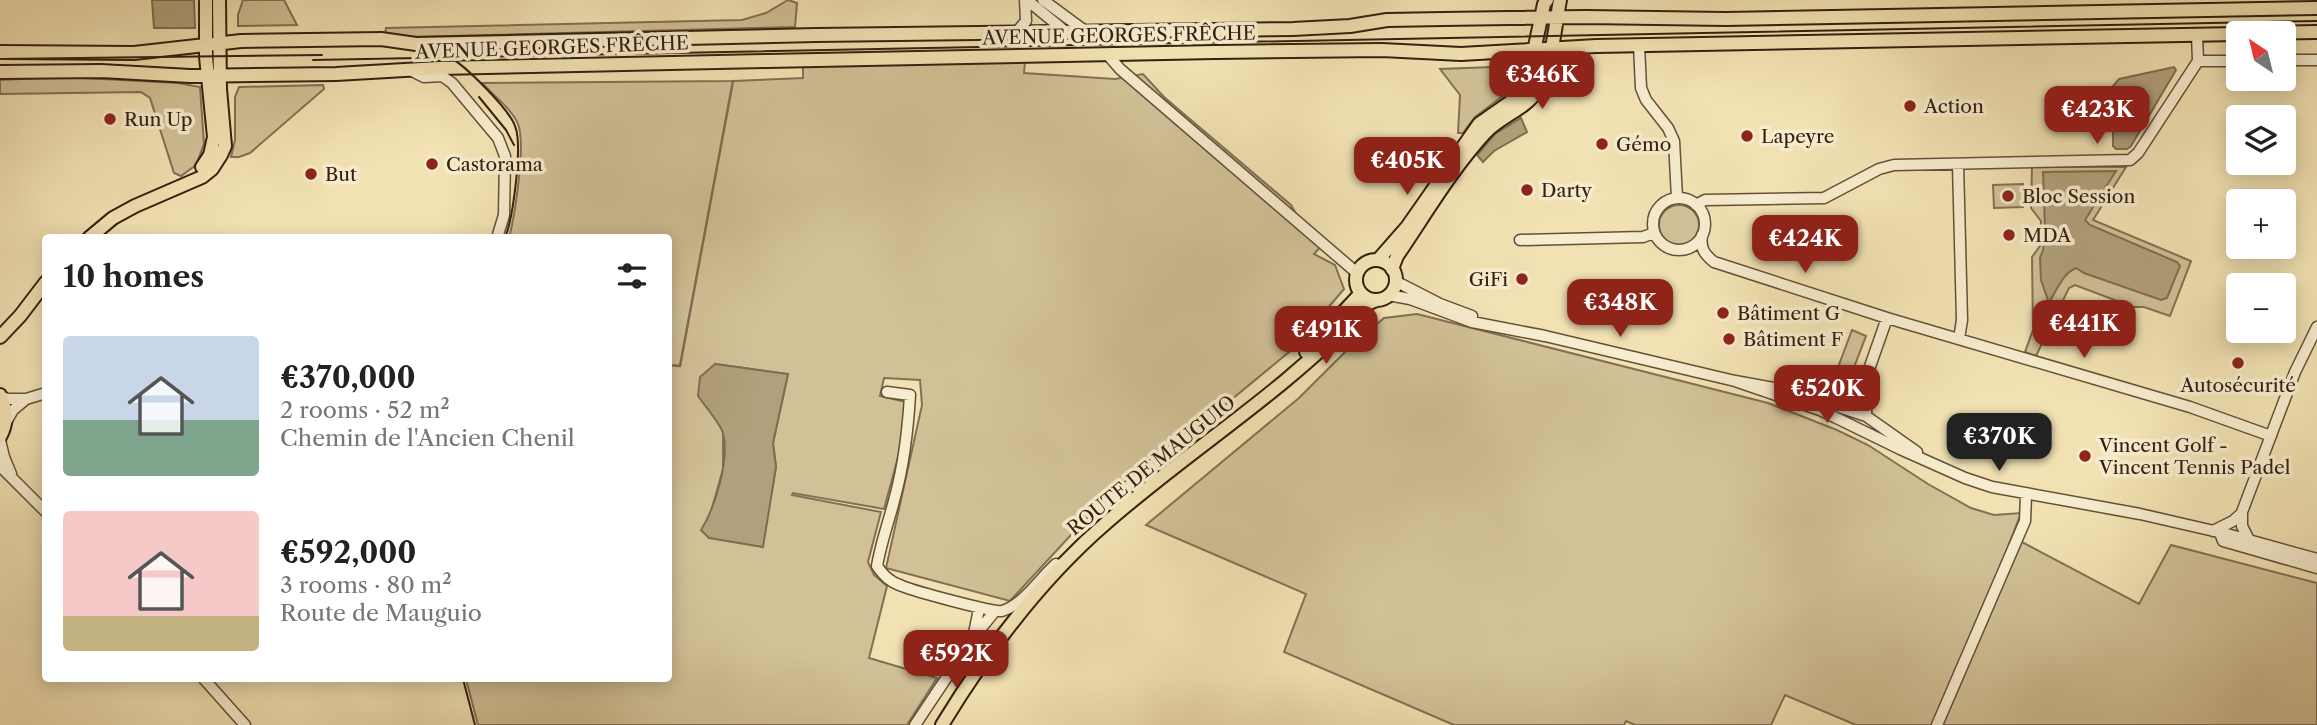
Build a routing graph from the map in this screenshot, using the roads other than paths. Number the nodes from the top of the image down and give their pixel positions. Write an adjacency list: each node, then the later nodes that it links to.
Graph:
1 (206, 0): 17 (main road)
2 (219, 0): 18 (main road)
3 (1026, 0): 10 (street); 14 (street)
4 (1043, 0): 11 (street)
5 (1546, 0): 9 (main road)
6 (1560, 0): 8 (main road)
7 (2317, 8): 8 (main road, AVENUE GEORGES FRÊCHE)
8 (1556, 17): 9 (main road, AVENUE GEORGES FRÊCHE); 20 (main road)
9 (1541, 18): 11 (main road, AVENUE GEORGES FRÊCHE); 21 (main road)
10 (1066, 32): 11 (main road, AVENUE GEORGES FRÊCHE); 14 (main road, AVENUE GEORGES FRÊCHE); 24 (main road)
11 (1086, 32): 25 (main road)
12 (2296, 32): 13 (main road)
13 (2317, 32)
14 (1016, 33): 18 (main road, AVENUE GEORGES FRÊCHE)
15 (2226, 34): 16 (main road, AVENUE GEORGES FRÊCHE)
16 (2197, 35): 19 (main road, AVENUE GEORGES FRÊCHE); 28 (street)
17 (206, 43): 18 (main road, AVENUE GEORGES FRÊCHE); 22 (main road, AVENUE GEORGES FRÊCHE); 32 (main road)
18 (220, 43): 32 (main road)
19 (1639, 45): 20 (main road, AVENUE GEORGES FRÊCHE); 34 (street)
20 (1550, 49): 21 (main road, AVENUE GEORGES FRÊCHE); 44 (main road)
21 (1534, 50): 23 (main road, AVENUE GEORGES FRÊCHE); 42 (main road)
22 (0, 52)
23 (1107, 54): 25 (main road, AVENUE GEORGES FRÊCHE); 43 (street)
24 (1067, 55): 25 (main road, AVENUE GEORGES FRÊCHE); 30 (main road, AVENUE GEORGES FRÊCHE)
25 (1088, 55)
26 (2296, 60): 27 (street)
27 (2317, 60)
28 (2198, 61): 29 (street); 33 (street)
29 (2226, 61)
30 (409, 70): 32 (main road, AVENUE GEORGES FRÊCHE); 39 (street)
31 (0, 72): 32 (main road, AVENUE GEORGES FRÊCHE)
32 (214, 76): 37 (main road); 38 (main road)
33 (1958, 163): 35 (street); 53 (street)
34 (1677, 198): 35 (street); 36 (street)
35 (1696, 205): 40 (street)
36 (1654, 233): 40 (street); 41 (street)
37 (84, 234)
38 (94, 234)
39 (497, 234)
40 (1702, 235): 49 (street)
41 (1520, 240)
42 (1378, 260): 43 (main road); 44 (main road)
43 (1357, 273): 46 (main road)
44 (1394, 273): 47 (main road); 50 (street)
45 (42, 288): 52 (main road)
46 (1361, 293): 47 (main road); 62 (main road, ROUTE DE MAUGUIO)
47 (1383, 297): 50 (street); 62 (main road, ROUTE DE MAUGUIO)
48 (42, 300): 54 (main road)
49 (1887, 318): 53 (street); 55 (street)
50 (1499, 326): 56 (street)
51 (2317, 327): 68 (street)
52 (0, 337)
53 (1959, 339): 68 (street)
54 (0, 348)
55 (1867, 375): 63 (street); 65 (street)
56 (1735, 382): 61 (street); 63 (street)
57 (887, 392): 81 (street)
58 (42, 394): 60 (street)
59 (0, 396): 60 (street); 66 (main road)
60 (26, 399): 66 (street)
61 (1792, 400): 64 (street); 67 (street)
62 (1257, 402): 76 (main road, ROUTE DE MAUGUIO)
63 (1839, 406): 64 (street); 65 (street)
64 (1849, 414): 65 (street); 67 (street)
65 (1866, 416): 70 (street)
66 (6, 422): 69 (main road)
67 (1860, 428): 70 (street)
68 (2271, 436): 75 (street)
69 (0, 438): 72 (street)
70 (1929, 461): 73 (street)
71 (0, 466): 72 (street)
72 (13, 477): 74 (street)
73 (2026, 495): 77 (street); 88 (street)
74 (42, 508)
75 (2241, 516): 77 (street); 77 (street); 78 (street)
76 (1105, 524): 82 (street); 87 (main road, ROUTE DE MAUGUIO)
77 (2219, 533): 78 (street); 80 (street)
78 (2249, 540): 79 (street)
79 (2317, 559)
80 (2317, 568)
81 (979, 609): 82 (street); 83 (street)
82 (995, 611): 83 (street)
83 (973, 638): 86 (street)
84 (207, 682): 85 (street)
85 (245, 725)
86 (915, 725)
87 (942, 725)
88 (1937, 725)

